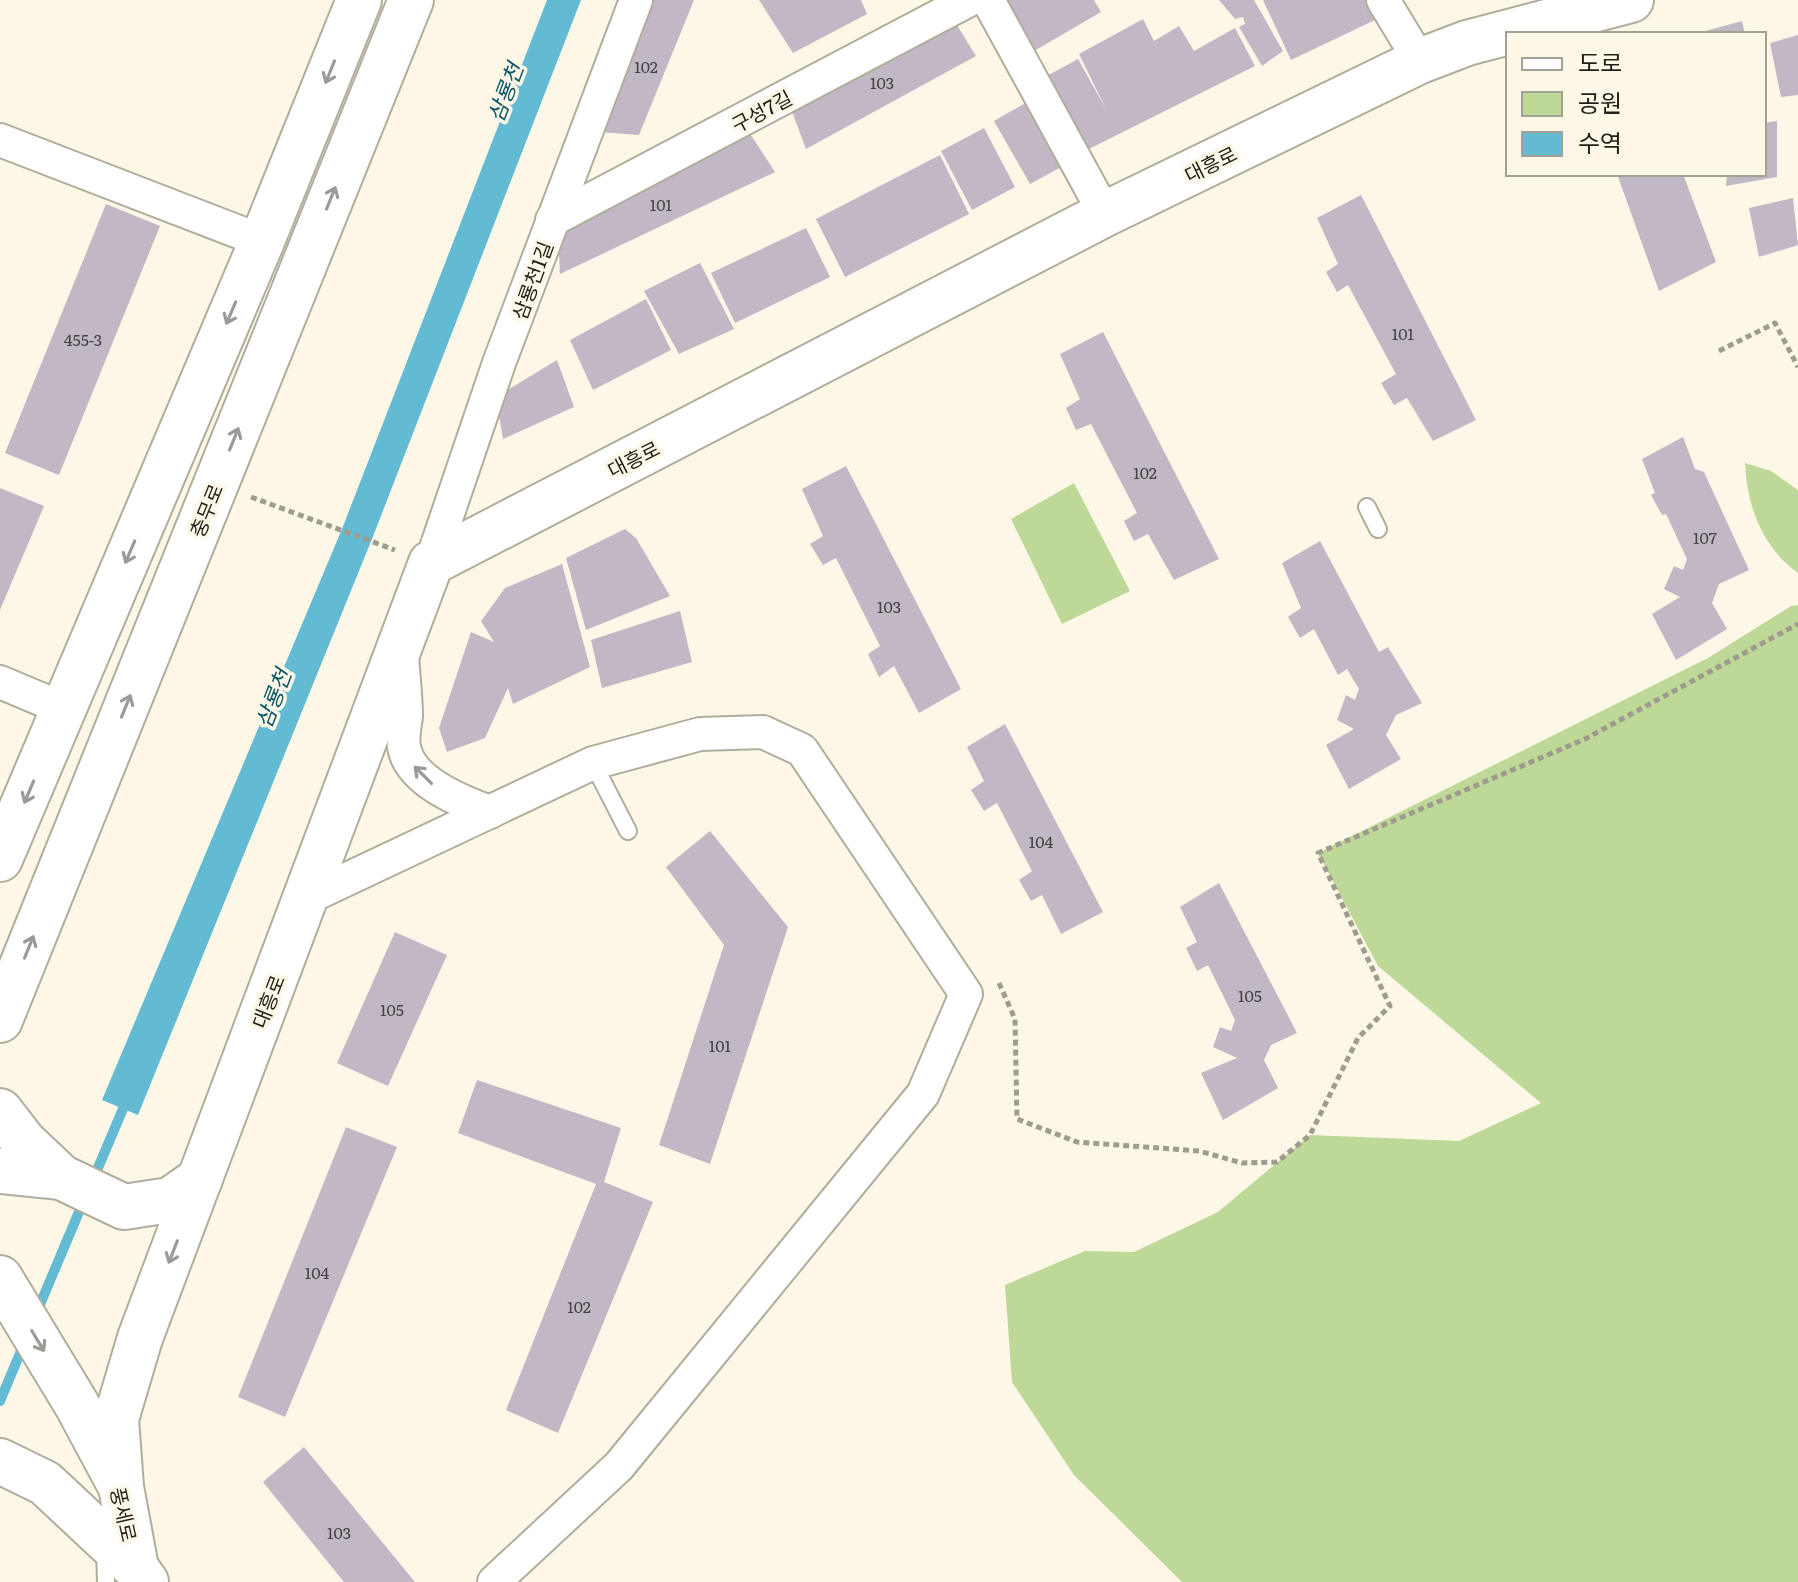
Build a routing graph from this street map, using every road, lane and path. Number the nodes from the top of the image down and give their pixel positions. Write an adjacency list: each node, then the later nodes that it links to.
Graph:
1 (359, 0): 14 (street, one-way to 14)
2 (411, 0): 31 (street, 충무로, one-way to 2)
3 (636, 0): 13 (street, 삼룡천1길)
4 (969, 0): 13 (street, 구성7길)
5 (988, 0): 12 (street)
6 (1383, 0): 10 (street)
7 (1631, 0): 8 (street, 대흥로)
8 (1509, 32)
9 (1506, 33): 10 (street, 대흥로)
10 (1420, 61): 12 (street, 대흥로)
11 (0, 140): 14 (street)
12 (1105, 214): 20 (street, 대흥로)
13 (552, 220): 20 (street, 삼룡천1길)
14 (262, 241): 24 (street, one-way to 24)
15 (1719, 351): 16 (path)
16 (1798, 367)
17 (250, 496): 20 (path)
18 (1367, 507): 19 (lane)
19 (1378, 529)
20 (431, 563): 22 (street, 대흥로)
21 (1798, 624): 30 (path)
22 (401, 642): 26 (street, one-way to 22); 29 (street, 대흥로)
23 (0, 682): 24 (street)
24 (64, 709): 28 (street, one-way to 28)
25 (593, 763): 26 (street); 27 (lane); 30 (street)
26 (490, 812): 29 (street)
27 (628, 831)
28 (0, 859)
29 (305, 899): 35 (street, 대흥로)
30 (966, 994): 40 (street)
31 (0, 1020)
32 (7, 1119): 34 (street)
33 (0, 1171): 34 (street)
34 (61, 1177): 35 (street)
35 (200, 1179): 38 (street, 대흥로, one-way to 38)
36 (0, 1278): 38 (street, 풍세로, one-way to 38)
37 (0, 1461): 39 (street)
38 (121, 1487): 39 (street, 풍세로)
39 (129, 1577)
40 (494, 1582)

